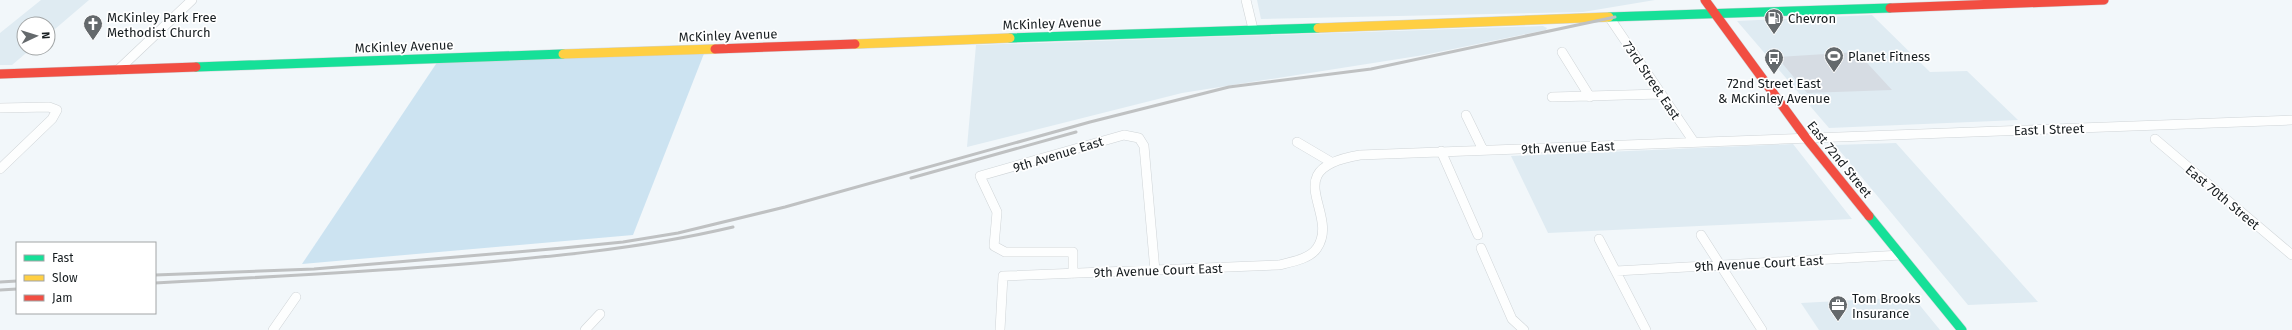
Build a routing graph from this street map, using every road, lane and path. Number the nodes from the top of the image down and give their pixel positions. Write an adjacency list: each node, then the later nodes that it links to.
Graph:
1 (192, 0): 10 (street)
2 (1246, 0): 8 (street)
3 (1705, 0): 6 (street, East 72nd Street)
4 (2081, 0): 5 (street, McKinley Avenue); 6 (street, McKinley Avenue)
5 (2104, 0)
6 (1713, 13): 7 (street, McKinley Avenue); 18 (street, East 72nd Street)
7 (1609, 17): 8 (street, McKinley Avenue); 12 (street, 73rd Street East)
8 (1253, 29): 10 (street, McKinley Avenue)
9 (1562, 52): 13 (street)
10 (118, 70): 11 (street, McKinley Avenue)
11 (0, 74)
12 (1661, 94): 13 (street); 21 (street, 73rd Street East)
13 (1590, 97): 14 (street)
14 (1552, 98)
15 (0, 108): 25 (street)
16 (1466, 115): 22 (street)
17 (2292, 120): 18 (street, East I Street)
18 (1806, 138): 21 (street, 9th Avenue East); 30 (street, East 72nd Street)
19 (2155, 138): 31 (street, East 70th Street)
20 (1297, 142): 24 (street)
21 (1694, 142): 22 (street, 9th Avenue East)
22 (1483, 150): 23 (street, 9th Avenue East)
23 (1441, 151): 24 (street, 9th Avenue East); 26 (street)
24 (1331, 162): 33 (street, 9th Avenue Court East)
25 (0, 169)
26 (1478, 235)
27 (1701, 235): 32 (street)
28 (1599, 239): 34 (street)
29 (1481, 248): 41 (street)
30 (1901, 255): 32 (street, 9th Avenue Court East); 44 (street, East 72nd Street)
31 (2292, 255)
32 (1721, 265): 34 (street, 9th Avenue Court East); 43 (street)
33 (1155, 271): 35 (street, 9th Avenue Court East); 35 (street, 9th Avenue East)
34 (1616, 271): 42 (street)
35 (1073, 274): 40 (street, 9th Avenue Court East)
36 (296, 297): 38 (street)
37 (600, 314): 39 (street)
38 (273, 330)
39 (584, 330)
40 (1000, 330)
41 (1524, 330)
42 (1646, 330)
43 (1762, 330)
44 (1962, 330)

